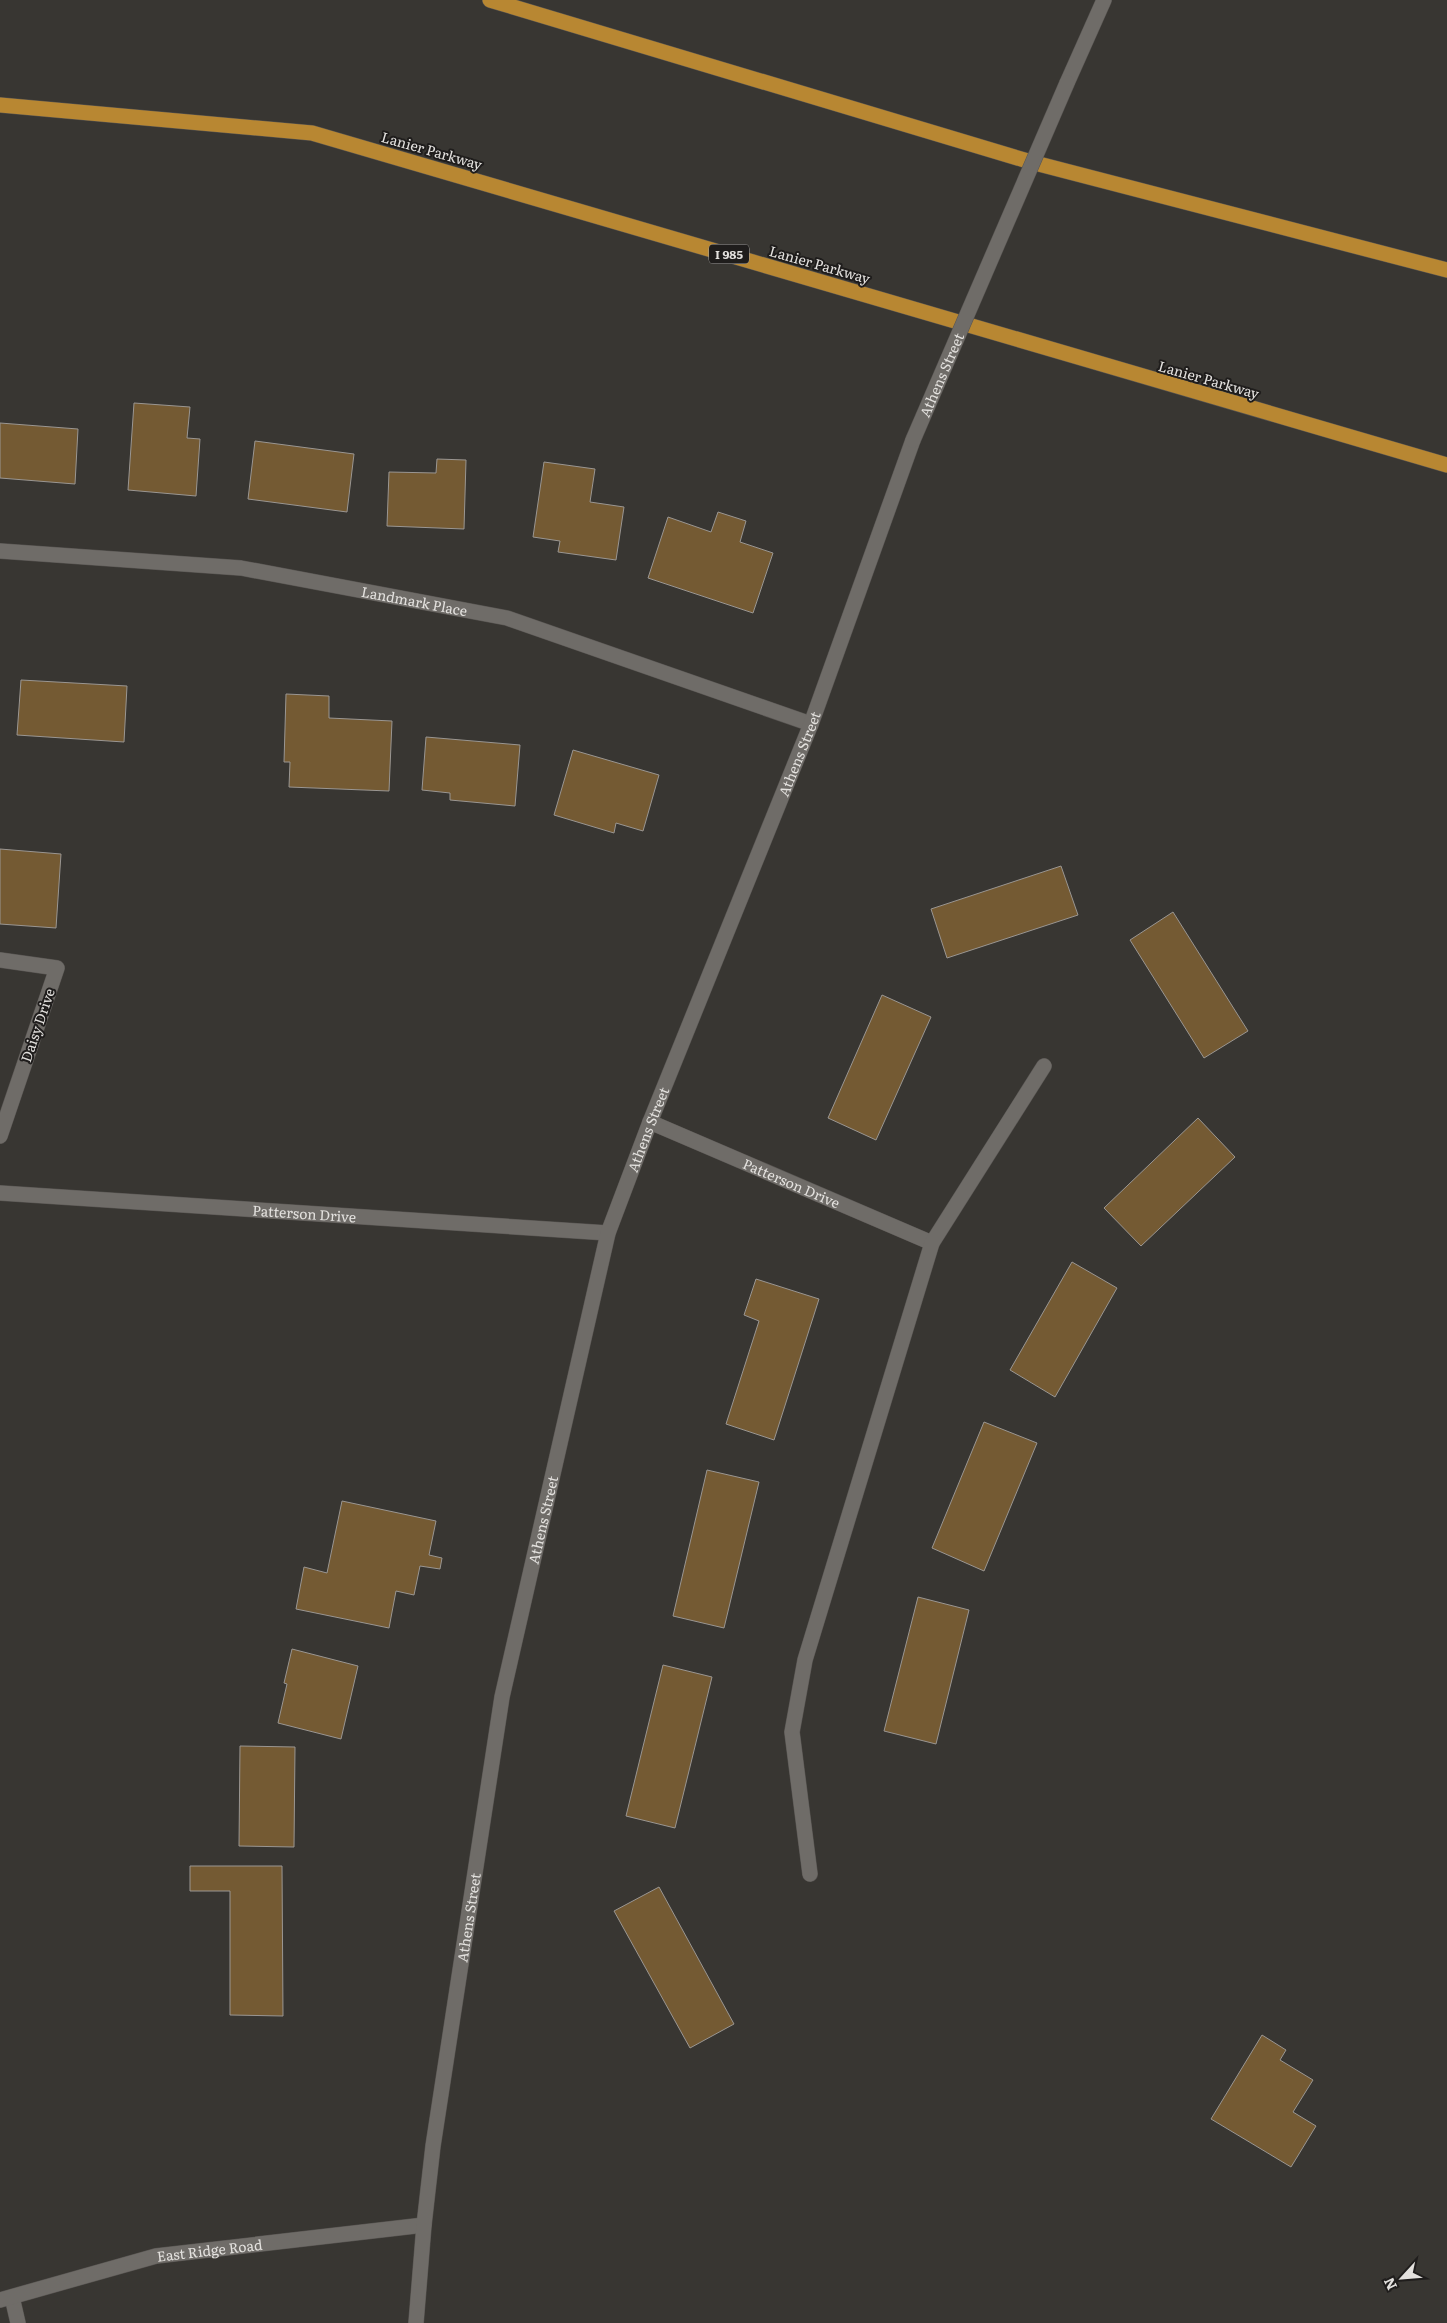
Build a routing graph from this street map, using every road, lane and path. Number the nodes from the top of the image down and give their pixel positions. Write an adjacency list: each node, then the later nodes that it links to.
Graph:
1 (490, 0): 4 (highway)
2 (1104, 0): 7 (street, Athens Street, bridge)
3 (0, 105): 5 (highway, Lanier Parkway / I 985)
4 (1447, 270)
5 (1447, 465)
6 (0, 551): 7 (street, Landmark Place)
7 (811, 724): 10 (street, Athens Street)
8 (0, 960): 11 (street, Daisy Drive)
9 (1044, 1066): 14 (street)
10 (650, 1122): 13 (street, Athens Street); 14 (street, Patterson Drive)
11 (0, 1136)
12 (0, 1193): 13 (street, Patterson Drive)
13 (608, 1233): 16 (street, Athens Street)
14 (932, 1243): 15 (street)
15 (810, 1874)
16 (424, 2225): 17 (street, East Ridge Road); 19 (street, Athens Street)
17 (6, 2298): 18 (street)
18 (18, 2323)
19 (416, 2323)

